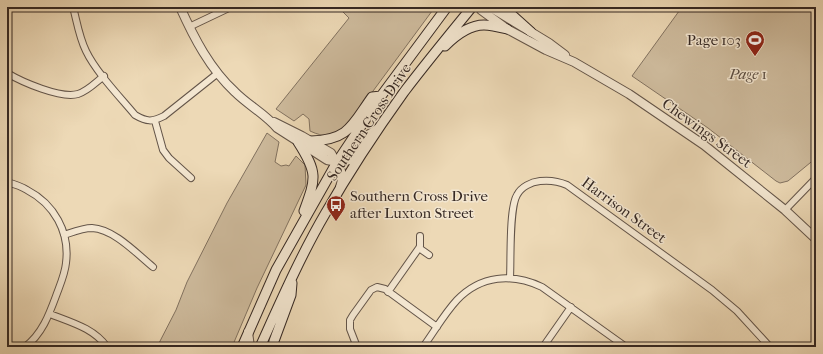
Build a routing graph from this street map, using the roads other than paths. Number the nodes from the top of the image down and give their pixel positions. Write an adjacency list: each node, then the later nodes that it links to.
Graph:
1 (73, 7): 16 (street)
2 (180, 7): 9 (street)
3 (231, 7): 9 (street)
4 (447, 7): 17 (main road, Southern Cross Drive)
5 (472, 7): 15 (main road, Southern Cross Drive)
6 (478, 7): 10 (street, Chewings Street)
7 (490, 7): 11 (street, Chewings Street)
8 (507, 7): 11 (main road)
9 (189, 27): 14 (street)
10 (506, 28): 12 (street, Chewings Street); 15 (main road)
11 (531, 32): 12 (street, Chewings Street)
12 (574, 62): 27 (street, Chewings Street)
13 (7, 73): 16 (street)
14 (218, 73): 18 (street); 20 (street)
15 (418, 74): 19 (main road, Southern Cross Drive)
16 (104, 76): 18 (street)
17 (381, 96): 21 (main road); 22 (main road, Southern Cross Drive)
18 (155, 121): 23 (street)
19 (380, 127): 22 (street); 26 (main road, Southern Cross Drive)
20 (300, 139): 21 (street); 22 (street); 32 (main road)
21 (311, 141): 22 (street)
22 (337, 162): 26 (street); 32 (main road, Southern Cross Drive)
23 (191, 178)
24 (816, 178): 27 (street)
25 (7, 182): 28 (street)
26 (338, 194): 36 (main road, Southern Cross Drive)
27 (785, 210): 30 (street, Chewings Street)
28 (64, 235): 34 (street); 39 (street)
29 (420, 236): 31 (street)
30 (816, 239)
31 (419, 248): 33 (street); 37 (street)
32 (287, 251): 41 (main road, Southern Cross Drive)
33 (429, 255)
34 (153, 267)
35 (510, 278): 38 (street); 40 (street); 52 (street, Harrison Street)
36 (292, 280): 46 (main road, Southern Cross Drive); 47 (main road)
37 (388, 292): 40 (street); 48 (street)
38 (571, 307): 50 (street); 51 (street)
39 (50, 314): 42 (street); 43 (street)
40 (437, 327): 49 (street)
41 (248, 332): 44 (main road, Southern Cross Drive); 45 (street)
42 (25, 347)
43 (107, 347)
44 (242, 347)
45 (250, 347)
46 (260, 347)
47 (273, 347)
48 (357, 347)
49 (423, 347)
50 (543, 347)
51 (626, 347)
52 (770, 347)

